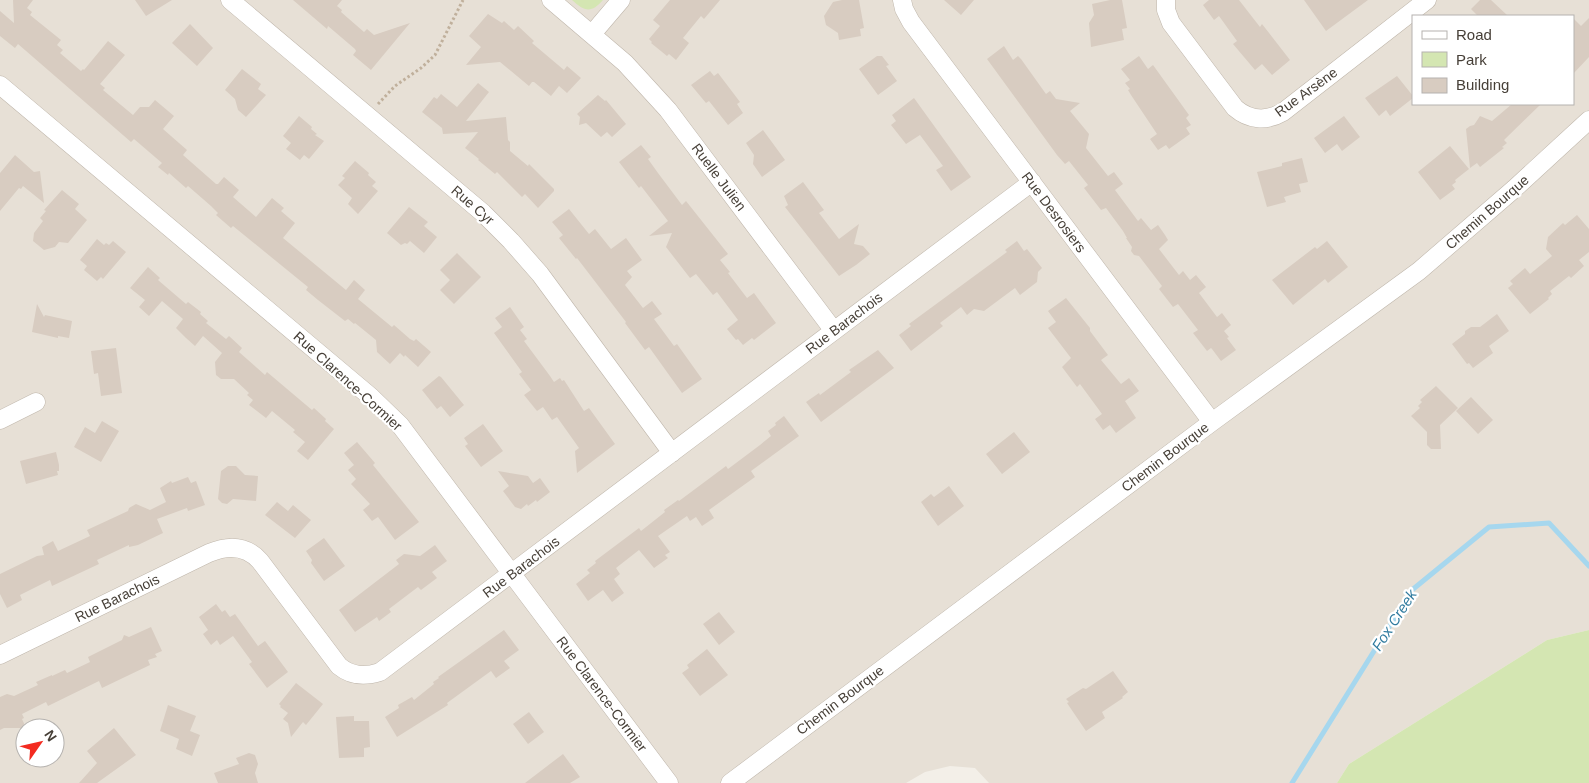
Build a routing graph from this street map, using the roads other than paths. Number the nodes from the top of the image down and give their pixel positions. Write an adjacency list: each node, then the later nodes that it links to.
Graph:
1 (230, 0): 15 (street, Rue Cyr)
2 (551, 0): 7 (street, Ruelle Julien)
3 (621, 0): 7 (street)
4 (902, 0): 10 (street, Rue Desrosiers)
5 (1166, 0): 6 (street, Rue Arsène)
6 (1427, 0)
7 (592, 34): 11 (street, Ruelle Julien)
8 (3, 94): 16 (street, Rue Clarence-Cormier)
9 (1587, 127): 14 (street, Chemin Bourque)
10 (1032, 182): 11 (street, Rue Barachois); 14 (street, Rue Desrosiers)
11 (834, 331): 15 (street, Rue Barachois)
12 (36, 402): 13 (street)
13 (0, 420)
14 (1212, 422): 19 (street, Chemin Bourque)
15 (672, 453): 16 (street, Rue Barachois)
16 (512, 573): 17 (street, Rue Barachois); 18 (street, Rue Clarence-Cormier)
17 (0, 655)
18 (669, 783)
19 (730, 783)

